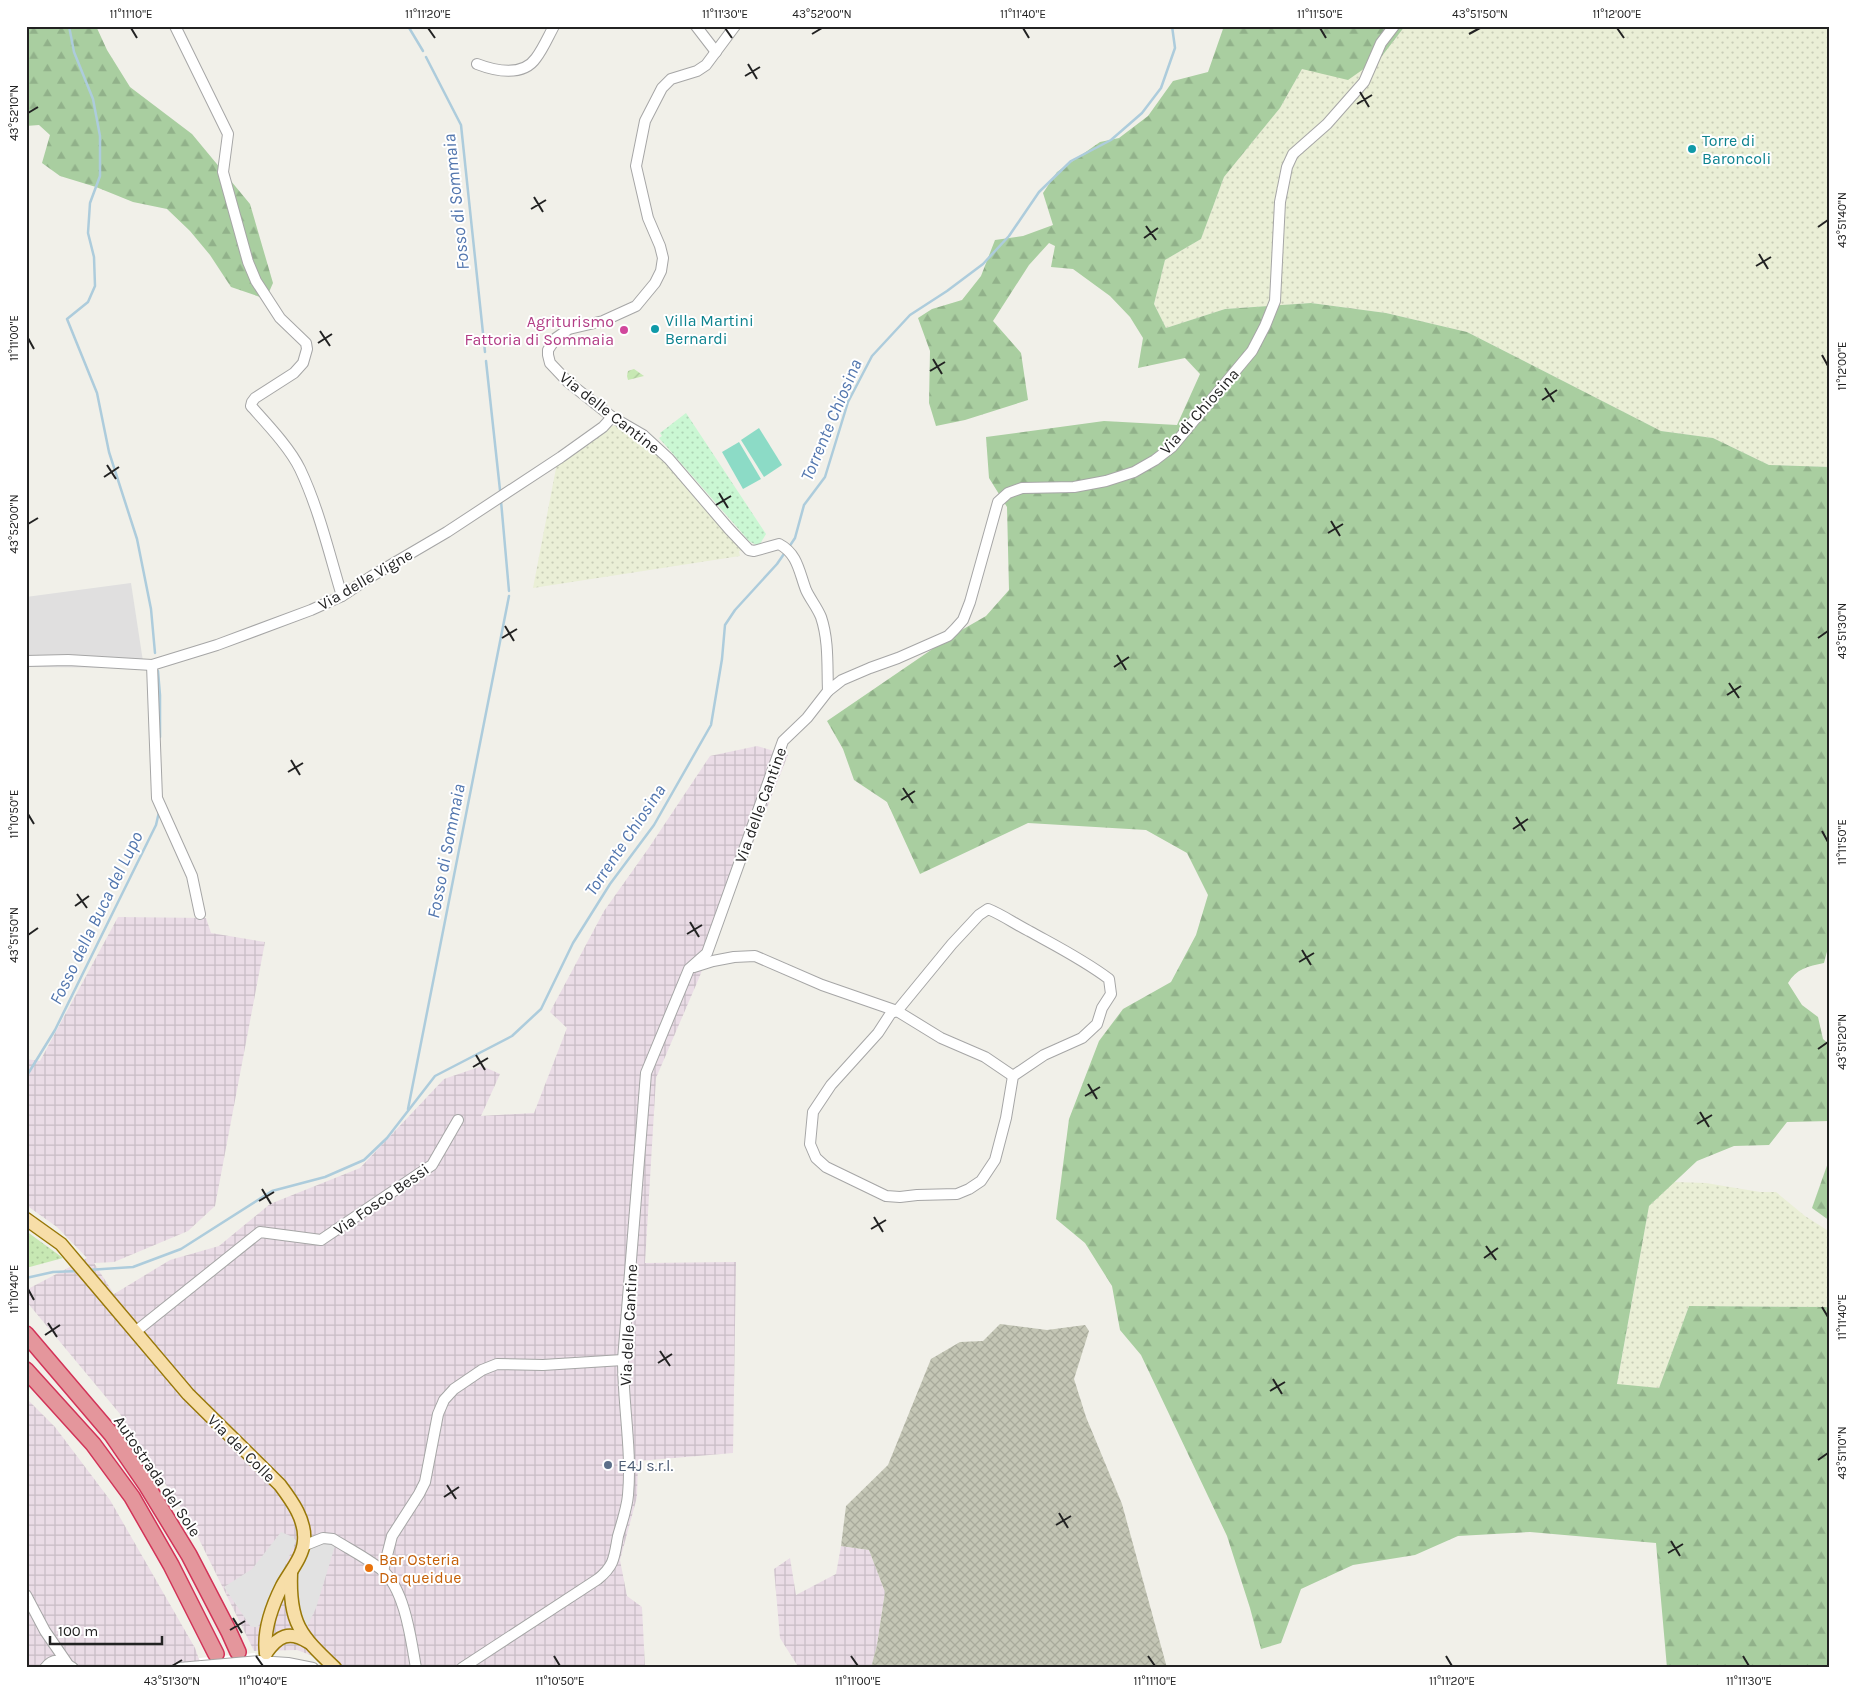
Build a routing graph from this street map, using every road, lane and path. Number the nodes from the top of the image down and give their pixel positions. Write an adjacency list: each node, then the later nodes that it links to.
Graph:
1 (175, 26): 9 (street)
2 (554, 26): 7 (street)
3 (696, 26): 6 (street)
4 (735, 26): 6 (street, Via delle Cantine)
5 (1394, 26): 12 (street, Via di Chiosina)
6 (716, 52): 8 (street, Via delle Cantine)
7 (477, 64)
8 (612, 417): 9 (street, Via delle Vigne); 12 (street, Via delle Cantine)
9 (342, 596): 11 (street, Via delle Vigne)
10 (26, 661): 11 (street, Via delle Vigne)
11 (152, 665): 13 (street)
12 (828, 691): 14 (street, Via delle Cantine)
13 (200, 914)
14 (688, 969): 15 (street); 21 (street, Via delle Cantine)
15 (897, 1011): 16 (street); 16 (street); 16 (street)
16 (1013, 1076)
17 (458, 1120): 19 (street, Via Fosco Bessi)
18 (26, 1219): 19 (main road, Via del Colle)
19 (135, 1332): 23 (main road, Via del Colle)
20 (26, 1334): 28 (highway, Autostrada del Sole)
21 (623, 1360): 24 (street); 37 (street, Via delle Cantine)
22 (26, 1370): 29 (highway, Autostrada del Sole)
23 (303, 1546): 24 (street); 25 (main road)
24 (383, 1571): 36 (street)
25 (290, 1572): 27 (main road); 30 (main road)
26 (26, 1595): 31 (street)
27 (308, 1642): 30 (main road); 35 (main road)
28 (238, 1652)
29 (216, 1654)
30 (262, 1657): 33 (street, bridge); 34 (street)
31 (70, 1666): 32 (street)
32 (45, 1668)
33 (180, 1668)
34 (313, 1668)
35 (335, 1668)
36 (416, 1668)
37 (462, 1668)

